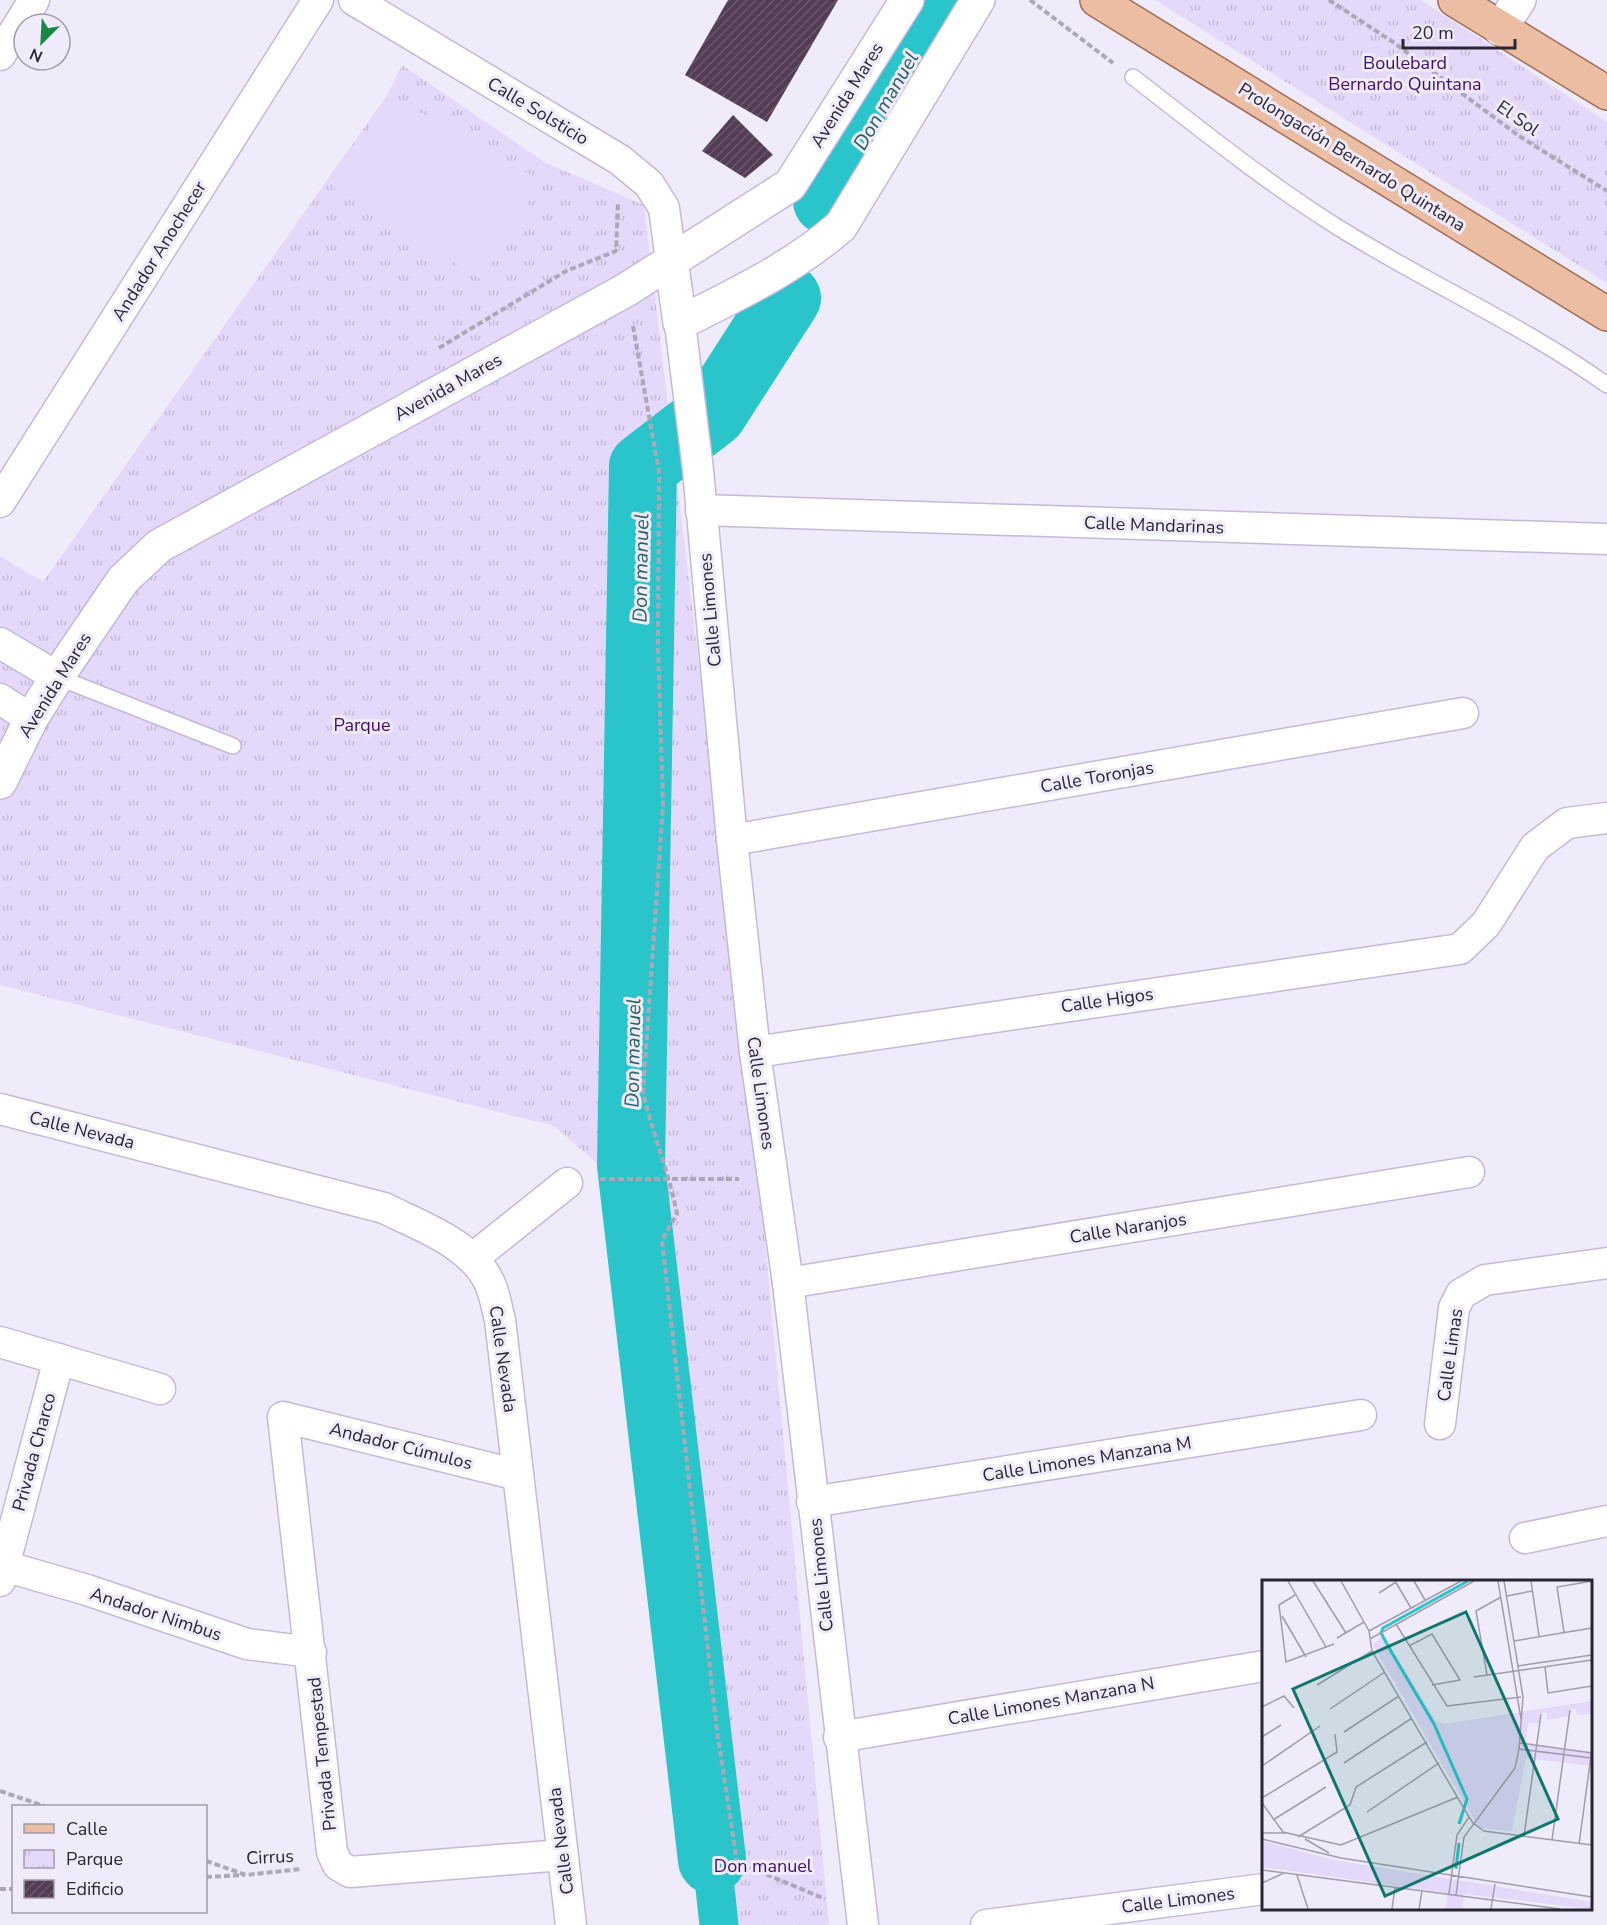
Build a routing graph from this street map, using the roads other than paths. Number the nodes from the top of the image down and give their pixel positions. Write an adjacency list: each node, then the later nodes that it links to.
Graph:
1 (34, 0): 10 (street)
2 (318, 0): 17 (street, Andador Anochecer)
3 (354, 0): 13 (street, Calle Solsticio)
4 (907, 0): 13 (main road, Avenida Mares)
5 (978, 0): 15 (main road)
6 (1097, 0): 14 (main road, Prolongación Bernardo Quintana)
7 (1455, 0): 9 (main road)
8 (1519, 0): 9 (main road)
9 (1500, 29): 12 (main road)
10 (0, 55)
11 (1133, 77): 16 (lane)
12 (1607, 93)
13 (671, 260): 15 (main road, Calle Limones); 21 (main road, Avenida Mares)
14 (1607, 314)
15 (680, 323): 18 (street, Calle Limones)
16 (1607, 385)
17 (0, 502)
18 (700, 510): 19 (street, Calle Mandarinas); 28 (street, Calle Limones)
19 (1607, 539)
20 (0, 643): 21 (street)
21 (57, 676): 24 (main road, Avenida Mares); 25 (lane)
22 (0, 699): 24 (street)
23 (1463, 713): 28 (street, Calle Toronjas)
24 (31, 719): 26 (main road, Avenida Mares)
25 (233, 746)
26 (0, 783)
27 (1607, 818): 29 (street, Calle Higos)
28 (732, 840): 29 (street, Calle Limones)
29 (754, 1052): 35 (street, Calle Limones)
30 (0, 1109): 33 (street, Calle Nevada)
31 (1468, 1173): 35 (street, Calle Naranjos)
32 (567, 1184): 33 (street)
33 (473, 1258): 42 (street, Calle Nevada)
34 (1607, 1263): 41 (street, Calle Limas)
35 (788, 1283): 43 (street, Calle Limones)
36 (0, 1342): 37 (street)
37 (59, 1359): 38 (street); 46 (street, Privada Charco)
38 (160, 1389)
39 (1361, 1415): 43 (street, Calle Limones Manzana M)
40 (283, 1418): 42 (street, Andador Cúmulos); 47 (street, Privada Tempestad)
41 (1440, 1424)
42 (518, 1474): 50 (street, Calle Nevada)
43 (812, 1502): 49 (street, Calle Limones)
44 (1607, 1521): 45 (street)
45 (1526, 1538)
46 (2, 1574): 47 (street, Andador Nimbus)
47 (311, 1652): 50 (street, Privada Tempestad)
48 (1262, 1666): 49 (street, Calle Limones Manzana N)
49 (839, 1737): 52 (street, Calle Limones)
50 (562, 1855): 53 (street, Calle Nevada)
51 (1262, 1889): 54 (street, Calle Limones)
52 (862, 1920)
53 (571, 1925)
54 (986, 1925)

